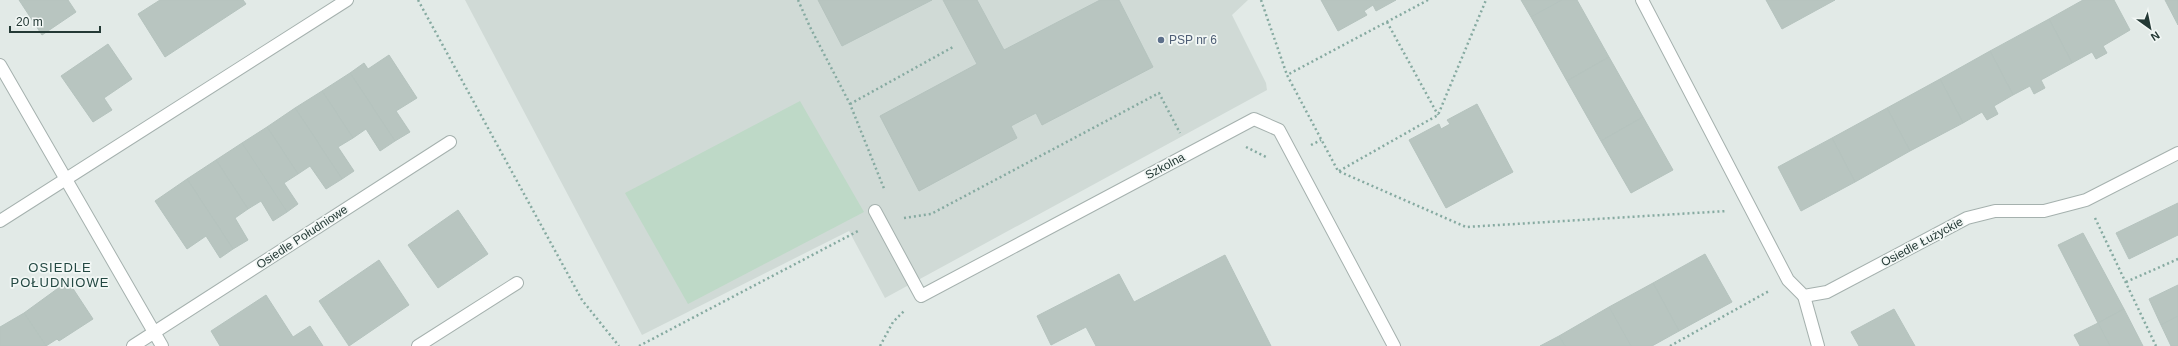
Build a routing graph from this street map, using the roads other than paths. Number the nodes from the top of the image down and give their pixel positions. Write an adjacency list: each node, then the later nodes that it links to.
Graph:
1 (347, 0): 6 (street)
2 (1642, 0): 10 (street)
3 (0, 65): 6 (street)
4 (450, 142): 11 (street, Osiedle Południowe)
5 (2178, 153): 10 (street, Osiedle Łużyckie)
6 (67, 179): 8 (street); 11 (street)
7 (877, 216): 15 (street, Szkolna)
8 (0, 221)
9 (517, 283): 14 (street)
10 (1804, 296): 16 (street)
11 (155, 332): 12 (street, Osiedle Południowe); 13 (street)
12 (133, 346)
13 (162, 346)
14 (418, 346)
15 (1394, 346)
16 (1818, 346)

